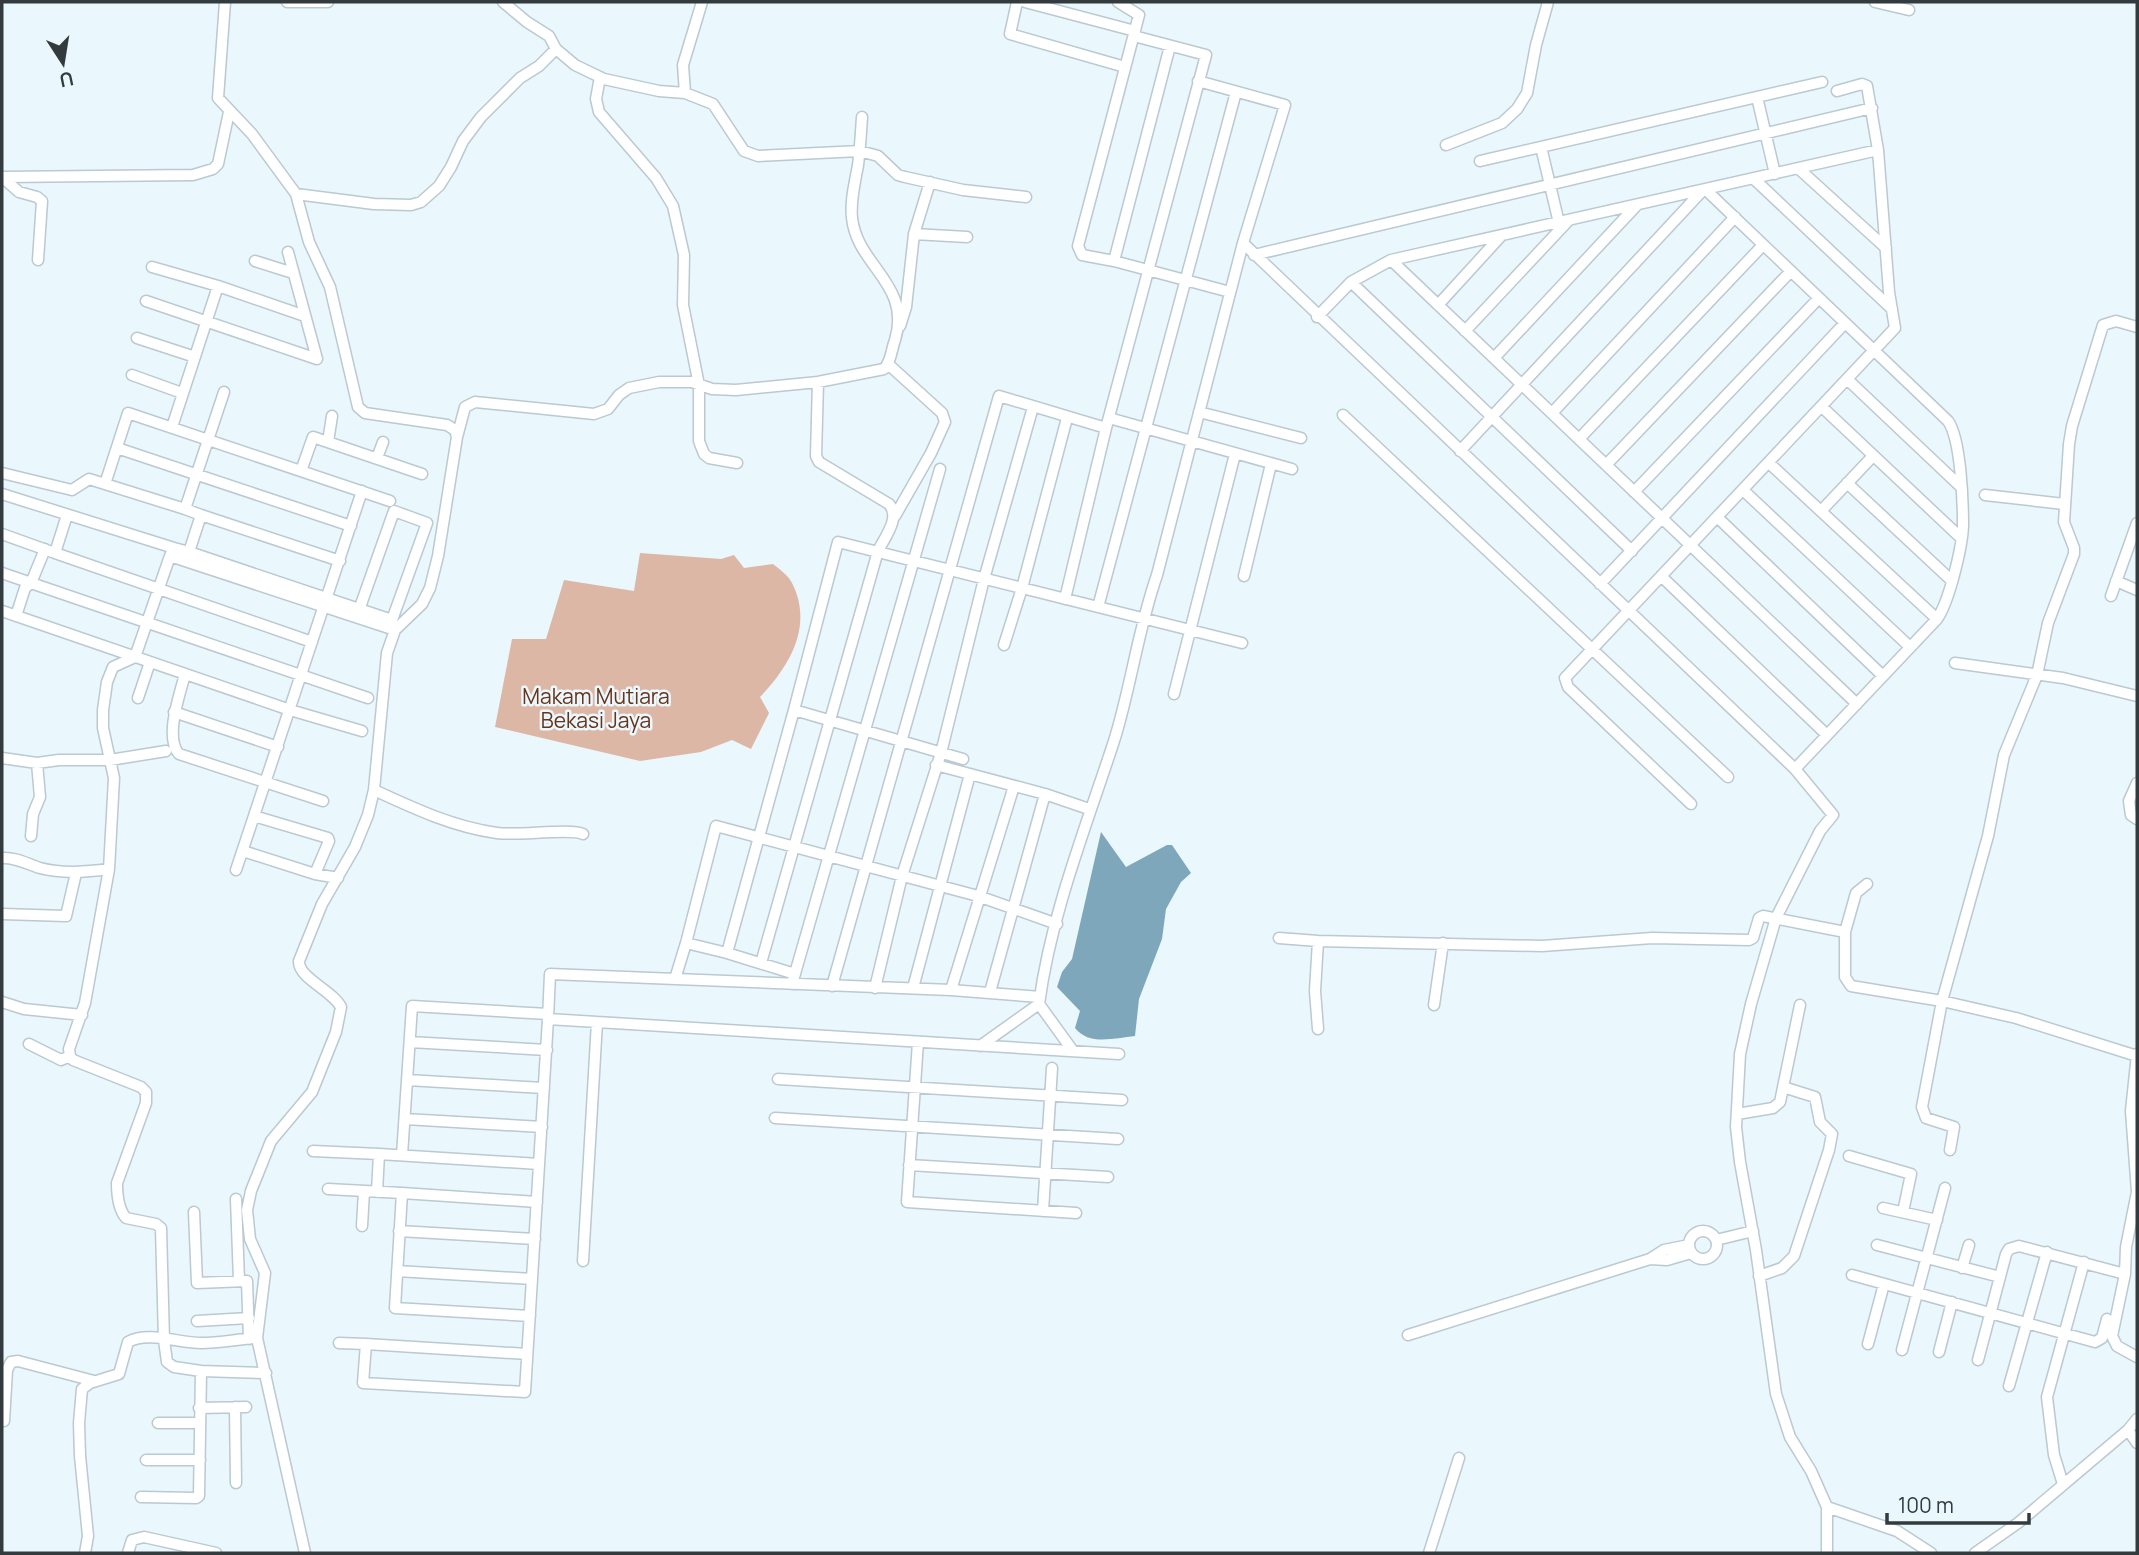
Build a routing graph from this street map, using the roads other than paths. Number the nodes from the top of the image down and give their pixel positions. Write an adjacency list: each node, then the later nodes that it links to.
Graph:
1 (225, 2): 24 (street)
2 (287, 2): 3 (street)
3 (328, 2)
4 (503, 2): 14 (street)
5 (702, 2): 21 (street)
6 (1017, 2): 15 (street)
7 (1025, 2): 12 (street)
8 (1118, 2): 12 (street)
9 (1548, 2): 27 (street)
10 (1875, 2): 11 (street)
11 (1909, 10)
12 (1134, 34): 13 (street); 15 (street)
13 (1170, 46): 17 (street); 55 (street)
14 (556, 49): 16 (street); 39 (street)
15 (1125, 67): 55 (street)
16 (600, 76): 21 (street); 83 (street)
17 (1198, 81): 20 (street); 57 (street)
18 (1822, 82): 22 (street)
19 (1837, 91): 23 (street)
20 (1236, 92): 47 (street); 60 (street)
21 (685, 93): 30 (street)
22 (1757, 97): 26 (street); 28 (street)
23 (1872, 108): 26 (street); 29 (street)
24 (229, 112): 34 (street); 39 (street)
25 (862, 117): 30 (street)
26 (1765, 133): 33 (street); 37 (street)
27 (1446, 145)
28 (1541, 147): 31 (street); 37 (street)
29 (1878, 150): 32 (street); 49 (street)
30 (860, 151): 36 (street); 73 (street)
31 (1480, 161)
32 (1799, 169): 33 (street); 49 (street)
33 (1774, 174): 35 (street)
34 (2, 177): 52 (street)
35 (1754, 179): 38 (street); 67 (street)
36 (930, 182): 40 (street); 44 (street)
37 (1550, 184): 43 (street); 51 (street)
38 (1704, 190): 41 (street); 42 (street); 84 (street)
39 (296, 194): 98 (street)
40 (1026, 197)
41 (1637, 205): 43 (street); 78 (street)
42 (1735, 217): 48 (street); 90 (street)
43 (1564, 222): 45 (street); 74 (street)
44 (914, 234): 46 (street); 73 (street)
45 (1501, 236): 53 (street); 66 (street)
46 (967, 237)
47 (1243, 243): 51 (street); 63 (street)
48 (1763, 245): 58 (street); 100 (street)
49 (1886, 248): 67 (street)
50 (288, 253): 59 (street)
51 (1254, 255): 69 (street)
52 (38, 260)
53 (1391, 260): 61 (street); 66 (street)
54 (256, 261): 59 (street)
55 (1114, 261): 57 (street)
56 (152, 267): 62 (street)
57 (1148, 270): 60 (street); 95 (street)
58 (1791, 271): 64 (street); 113 (street)
59 (293, 273): 68 (street)
60 (1186, 279): 63 (street); 97 (street)
61 (1351, 282): 69 (street); 93 (street)
62 (218, 286): 68 (street); 70 (street)
63 (1230, 292): 89 (street)
64 (1819, 298): 71 (street); 125 (street)
65 (146, 301): 70 (street)
66 (1438, 305): 74 (street)
67 (1892, 310): 76 (street)
68 (305, 316): 70 (street)
69 (1317, 317): 106 (street)
70 (206, 322): 77 (street)
71 (1845, 323): 76 (street); 136 (street)
72 (2137, 327): 129 (street)
73 (899, 328): 79 (street)
74 (1465, 331): 78 (street)
75 (137, 338): 77 (street)
76 (1875, 351): 81 (street); 122 (street)
77 (195, 357): 86 (street)
78 (1494, 358): 84 (street)
79 (888, 364): 82 (street); 134 (street)
80 (131, 375): 86 (street)
81 (1848, 380): 88 (street); 122 (street)
82 (818, 382): 83 (street); 134 (street)
83 (699, 385): 98 (street); 110 (street)
84 (1522, 385): 90 (street); 93 (street)
85 (224, 392): 101 (street)
86 (182, 393): 96 (street)
87 (1033, 407): 94 (street); 150 (street); 154 (street)
88 (1822, 407): 108 (street); 111 (street)
89 (1199, 412): 99 (street); 104 (street)
90 (1552, 413): 100 (street)
91 (332, 415): 102 (street)
92 (1343, 415): 178 (street)
93 (1492, 417): 106 (street); 145 (street)
94 (1067, 418): 95 (street); 160 (street)
95 (1107, 423): 97 (street); 163 (street)
96 (172, 427): 101 (street); 105 (street)
97 (1145, 429): 104 (street); 165 (street)
98 (457, 437): 172 (street)
99 (1301, 438)
100 (1579, 439): 113 (street)
101 (208, 440): 116 (street); 119 (street)
102 (328, 442): 109 (street); 116 (street)
103 (383, 442): 109 (street)
104 (1191, 443): 107 (street); 169 (street)
105 (117, 448): 119 (street); 121 (street)
106 (1460, 451): 158 (street)
107 (1235, 454): 112 (street); 173 (street)
108 (1874, 456): 120 (street); 140 (street)
109 (377, 458): 118 (street)
110 (737, 463)
111 (1769, 463): 123 (street); 131 (street)
112 (1271, 464): 115 (street); 152 (street)
113 (1606, 465): 125 (street)
114 (940, 469): 148 (street)
115 (1292, 469)
116 (301, 471): 124 (street)
117 (2, 473): 121 (street)
118 (422, 474)
119 (196, 476): 130 (street); 138 (street)
120 (1847, 483): 131 (street); 155 (street)
121 (104, 484): 130 (street)
122 (1960, 486): 140 (street)
123 (1743, 490): 135 (street); 177 (street)
124 (362, 491): 128 (street); 138 (street)
125 (1634, 492): 136 (street)
126 (2, 494): 132 (street)
127 (1985, 495): 129 (street)
128 (390, 501)
129 (2064, 504): 183 (street)
130 (184, 509): 133 (street)
131 (1821, 511): 170 (street)
132 (67, 515): 143 (street); 146 (street)
133 (201, 515): 147 (street); 149 (street)
134 (895, 516): 144 (street)
135 (1717, 517): 141 (street); 185 (street)
136 (1662, 518): 141 (street); 145 (street)
137 (2137, 523): 142 (street)
138 (351, 526): 149 (street)
139 (2, 534): 143 (street)
140 (1961, 538): 155 (street)
141 (1691, 545): 153 (street); 190 (street)
142 (2133, 549): 156 (street)
143 (50, 551): 157 (street); 159 (street)
144 (878, 551): 148 (street); 192 (street); 194 (street)
145 (1632, 551): 158 (street)
146 (172, 552): 147 (street); 159 (street); 164 (street)
147 (189, 552): 164 (street)
148 (912, 560): 150 (street); 196 (street)
149 (340, 561): 164 (street)
150 (950, 570): 154 (street); 198 (street)
151 (2, 573): 157 (street)
152 (1244, 576)
153 (1661, 576): 167 (street); 197 (street)
154 (984, 579): 160 (street); 201 (street)
155 (1951, 580): 170 (street)
156 (2116, 582): 161 (street); 162 (street)
157 (31, 583): 168 (street); 171 (street)
158 (1601, 584): 167 (street)
159 (159, 588): 171 (street); 174 (street)
160 (1022, 588): 163 (street); 176 (street)
161 (2137, 590)
162 (2111, 596)
163 (1065, 599): 165 (street)
164 (326, 603): 166 (street); 172 (street); 174 (street)
165 (1098, 607): 169 (street)
166 (359, 610): 166 (street)
167 (1628, 611): 178 (street); 207 (street)
168 (6, 615): 179 (street)
169 (1143, 618): 173 (street); 217 (street)
170 (1937, 619): 177 (street)
171 (147, 623): 179 (street); 184 (street)
172 (395, 631): 213 (street)
173 (1192, 631): 175 (street); 186 (street)
174 (312, 642): 184 (street)
175 (1242, 643)
176 (1004, 645)
177 (1910, 647): 185 (street)
178 (1592, 649): 209 (street); 216 (street)
179 (135, 657): 180 (street); 204 (street)
180 (150, 662): 182 (street); 188 (street)
181 (1955, 663): 183 (street)
182 (186, 674): 191 (street); 193 (street)
183 (2037, 675): 187 (street); 256 (street)
184 (302, 676): 189 (street); 191 (street)
185 (1883, 676): 190 (street)
186 (1174, 694)
187 (2137, 696)
188 (138, 698)
189 (368, 698)
190 (1857, 704): 197 (street)
191 (290, 710): 195 (street); 199 (street)
192 (794, 710): 194 (street); 222 (street)
193 (174, 712): 199 (street); 210 (street)
194 (829, 721): 196 (street); 223 (street)
195 (362, 731)
196 (865, 732): 198 (street); 225 (street)
197 (1827, 735): 207 (street)
198 (902, 742): 201 (street); 227 (street)
199 (278, 747): 210 (street)
200 (166, 751): 204 (street)
201 (941, 753): 203 (street); 206 (street)
202 (2, 758): 205 (street)
203 (963, 759)
204 (110, 760): 205 (street); 228 (street)
205 (37, 763): 221 (street)
206 (936, 765): 208 (street); 232 (street)
207 (1795, 769): 239 (street)
208 (970, 774): 212 (street); 235 (street)
209 (1728, 777)
210 (265, 782): 215 (street); 218 (street)
211 (2137, 783): 219 (street)
212 (1014, 786): 214 (street); 236 (street)
213 (374, 790): 220 (street); 233 (street)
214 (1045, 794): 217 (street); 237 (street)
215 (323, 801)
216 (1691, 804)
217 (1089, 809): 240 (street)
218 (254, 816): 224 (street); 231 (street)
219 (2137, 819)
220 (583, 834)
221 (31, 836)
222 (757, 837): 223 (street); 244 (street); 246 (street)
223 (795, 847): 225 (street); 247 (street)
224 (243, 851): 229 (street); 231 (street)
225 (829, 856): 227 (street); 249 (street)
226 (2, 858): 230 (street)
227 (865, 866): 232 (street); 250 (street)
228 (109, 869): 230 (street); 260 (street)
229 (236, 870)
230 (76, 873): 238 (street)
231 (315, 874): 233 (street)
232 (902, 876): 235 (street); 251 (street)
233 (338, 877): 340 (street)
234 (1867, 884): 241 (street)
235 (941, 887): 236 (street); 252 (street)
236 (978, 896): 237 (street); 253 (street)
237 (1014, 907): 240 (street); 254 (street)
238 (2, 914)
239 (1776, 918): 241 (street); 245 (street); 281 (street)
240 (1057, 923): 255 (street)
241 (1845, 932): 256 (street)
242 (1279, 938): 243 (street)
243 (1318, 941): 245 (street); 263 (street)
244 (686, 943): 246 (street); 248 (street)
245 (1443, 943): 258 (street)
246 (727, 953): 247 (street)
247 (761, 962): 249 (street)
248 (675, 979): 249 (street); 261 (street)
249 (794, 979): 250 (street)
250 (832, 986): 251 (street)
251 (875, 988): 252 (street)
252 (913, 988): 253 (street)
253 (951, 990): 254 (street)
254 (990, 992): 255 (street)
255 (1040, 1000): 267 (street); 269 (street)
256 (1942, 1001): 272 (street); 288 (street)
257 (2, 1002): 260 (street)
258 (1434, 1005)
259 (1800, 1005): 277 (street)
260 (82, 1016): 271 (street)
261 (548, 1017): 262 (street); 264 (street); 268 (street)
262 (597, 1022): 265 (street); 320 (street)
263 (1318, 1029)
264 (410, 1042): 268 (street); 275 (street)
265 (918, 1042): 267 (street); 276 (street)
266 (29, 1044): 271 (street)
267 (980, 1045): 269 (street)
268 (547, 1050): 278 (street)
269 (1073, 1051): 270 (street)
270 (1119, 1054)
271 (70, 1056): 341 (street)
272 (2137, 1056): 324 (street)
273 (1052, 1068): 279 (street)
274 (778, 1079): 276 (street)
275 (407, 1080): 278 (street); 283 (street)
276 (915, 1087): 279 (street); 284 (street)
277 (1783, 1087): 281 (street); 326 (street)
278 (544, 1088): 285 (street)
279 (1051, 1096): 280 (street); 286 (street)
280 (1122, 1100)
281 (1737, 1114): 312 (street)
282 (775, 1118): 284 (street)
283 (405, 1119): 285 (street); 291 (street)
284 (912, 1126): 286 (street); 294 (street)
285 (542, 1127): 293 (street)
286 (1048, 1135): 287 (street); 295 (street)
287 (1118, 1139)
288 (1950, 1150)
289 (313, 1151): 290 (street)
290 (379, 1154): 291 (street); 300 (street)
291 (402, 1155): 293 (street)
292 (1849, 1156): 307 (street)
293 (539, 1164): 303 (street)
294 (909, 1165): 295 (street); 305 (street)
295 (1045, 1173): 296 (street); 305 (street)
296 (1108, 1177)
297 (1945, 1188): 309 (street)
298 (328, 1189): 299 (street)
299 (364, 1191): 300 (street); 310 (street)
300 (377, 1192): 301 (street)
301 (402, 1194): 303 (street); 311 (street)
302 (236, 1199): 329 (street)
303 (537, 1202): 313 (street)
304 (1883, 1208): 307 (street)
305 (1043, 1211): 308 (street)
306 (194, 1212): 329 (street)
307 (1903, 1212): 309 (street)
308 (1076, 1213)
309 (1937, 1220): 319 (street)
310 (362, 1226)
311 (400, 1231): 313 (street); 323 (street)
312 (1752, 1231): 314 (street); 326 (street)
313 (534, 1239): 328 (street)
314 (1716, 1240): 317 (street); 317 (street)
315 (1877, 1245): 319 (street)
316 (1969, 1245): 322 (street)
317 (1690, 1249): 339 (street)
318 (2047, 1252): 321 (street); 327 (street); 337 (street)
319 (1926, 1258): 322 (street); 331 (street)
320 (583, 1261)
321 (2084, 1262): 324 (street); 338 (street)
322 (1962, 1268): 327 (street)
323 (397, 1271): 328 (street); 334 (street)
324 (2122, 1273): 338 (street); 348 (street)
325 (1852, 1275): 330 (street)
326 (1759, 1276): 367 (street)
327 (2000, 1278): 333 (street)
328 (532, 1279): 334 (street)
329 (239, 1281): 335 (street)
330 (1884, 1284): 331 (street); 344 (street)
331 (1917, 1293): 332 (street); 345 (street)
332 (1952, 1302): 333 (street); 346 (street)
333 (1990, 1313): 337 (street); 349 (street)
334 (530, 1316): 347 (street)
335 (249, 1318): 336 (street); 340 (street)
336 (197, 1321)
337 (2027, 1323): 338 (street); 353 (street)
338 (2065, 1333): 365 (street)
339 (1408, 1335)
340 (253, 1339): 341 (street); 351 (street)
341 (164, 1340): 350 (street); 352 (street)
342 (339, 1343): 343 (street)
343 (366, 1344): 347 (street); 347 (street)
344 (1868, 1344)
345 (1902, 1350)
346 (1939, 1352)
347 (527, 1354)
348 (2137, 1357)
349 (1978, 1360)
350 (201, 1371): 351 (street); 354 (street)
351 (266, 1373): 371 (street)
352 (94, 1381): 356 (street); 368 (street)
353 (2010, 1387)
354 (199, 1408): 358 (street); 364 (street)
355 (2137, 1419): 359 (street)
356 (4, 1421)
357 (158, 1423): 358 (street)
358 (200, 1423): 363 (street)
359 (2128, 1430): 360 (street); 365 (street)
360 (2137, 1443)
361 (1459, 1458): 372 (street)
362 (146, 1460): 363 (street)
363 (200, 1461): 366 (street)
364 (236, 1483)
365 (2063, 1484): 375 (street)
366 (141, 1497)
367 (1827, 1507): 373 (street); 374 (street)
368 (85, 1553)
369 (128, 1553): 370 (street)
370 (216, 1553)
371 (305, 1553)
372 (1429, 1553)
373 (1827, 1553)
374 (1931, 1553)
375 (1975, 1553)

